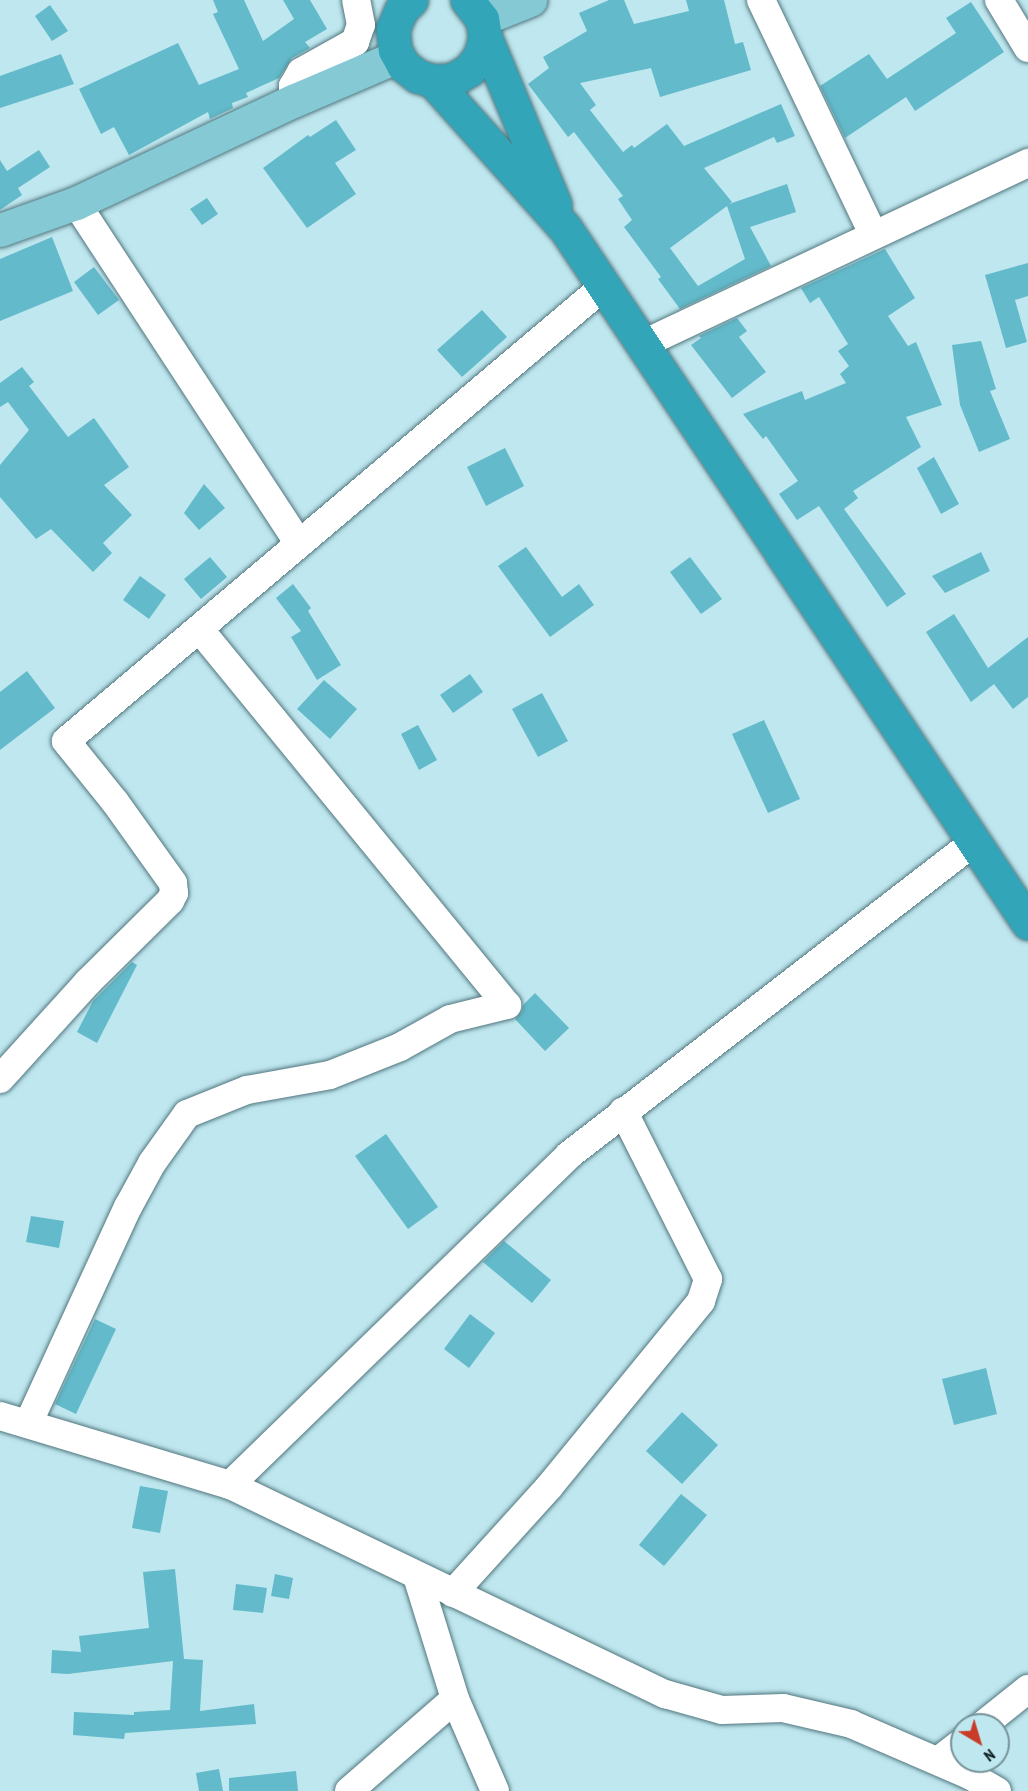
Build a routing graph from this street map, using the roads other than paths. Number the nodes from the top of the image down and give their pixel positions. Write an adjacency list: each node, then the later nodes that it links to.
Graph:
1 (356, 0): 11 (street)
2 (378, 0): 8 (highway)
3 (411, 0): 8 (highway)
4 (530, 0): 7 (main road)
5 (761, 0): 16 (street)
6 (999, 0): 9 (street)
7 (478, 19): 10 (highway); 14 (highway)
8 (396, 42): 10 (highway); 11 (main road)
9 (1028, 48)
10 (433, 81): 14 (highway)
11 (293, 101): 13 (main road)
12 (1028, 163): 16 (street)
13 (76, 203): 15 (main road); 19 (street)
14 (565, 228): 17 (highway)
15 (0, 230)
16 (873, 234): 18 (street)
17 (603, 287): 18 (highway); 19 (street)
18 (641, 345): 21 (highway)
19 (299, 544): 20 (street)
20 (199, 629): 23 (street); 26 (street)
21 (974, 842): 22 (highway); 24 (street)
22 (1028, 923)
23 (0, 1079)
24 (623, 1111): 27 (street); 29 (street)
25 (0, 1416): 26 (street)
26 (28, 1425): 27 (street)
27 (230, 1485): 28 (street)
28 (417, 1576): 29 (street); 31 (street)
29 (453, 1593): 34 (street)
30 (1028, 1689): 32 (street)
31 (455, 1699): 35 (street); 36 (street)
32 (998, 1713)
33 (950, 1752): 34 (street)
34 (938, 1761): 37 (street)
35 (349, 1791)
36 (495, 1791)
37 (997, 1791)

